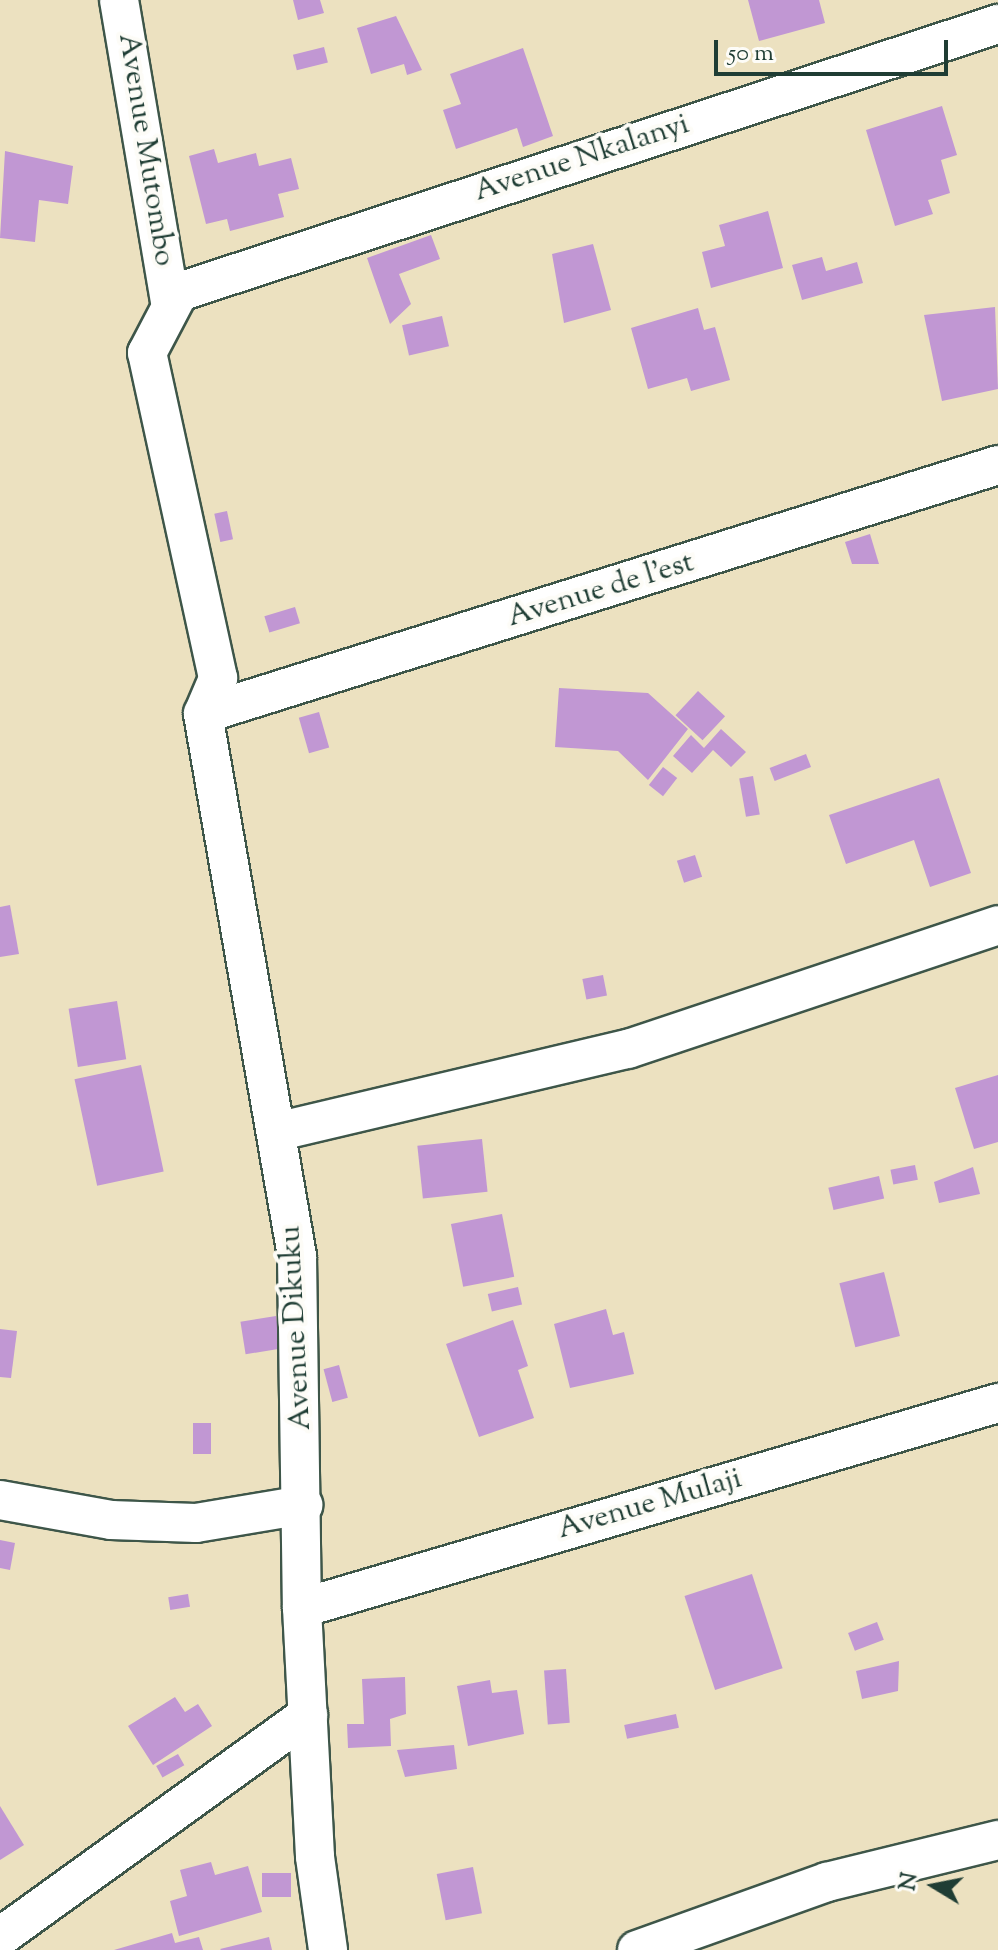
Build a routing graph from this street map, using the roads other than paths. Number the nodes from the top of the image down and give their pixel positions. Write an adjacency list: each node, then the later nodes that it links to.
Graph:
1 (119, 0): 3 (street, Avenue Mutombo)
2 (998, 24): 3 (street, Avenue Nkalanyi)
3 (170, 301): 5 (street)
4 (998, 465): 5 (street, Avenue de l'est)
5 (203, 714): 7 (street, Avenue Dikuku)
6 (998, 925): 7 (street)
7 (280, 1131): 10 (street, Avenue Dikuku)
8 (998, 1403): 11 (street, Avenue Mulaji)
9 (0, 1500): 10 (street)
10 (304, 1505): 11 (street, Avenue Dikuku)
11 (302, 1608): 12 (street, Avenue Dikuku)
12 (308, 1715): 14 (street); 15 (street, Avenue Dikuku)
13 (998, 1840): 16 (street)
14 (0, 1937)
15 (328, 1950)
16 (637, 1950)

